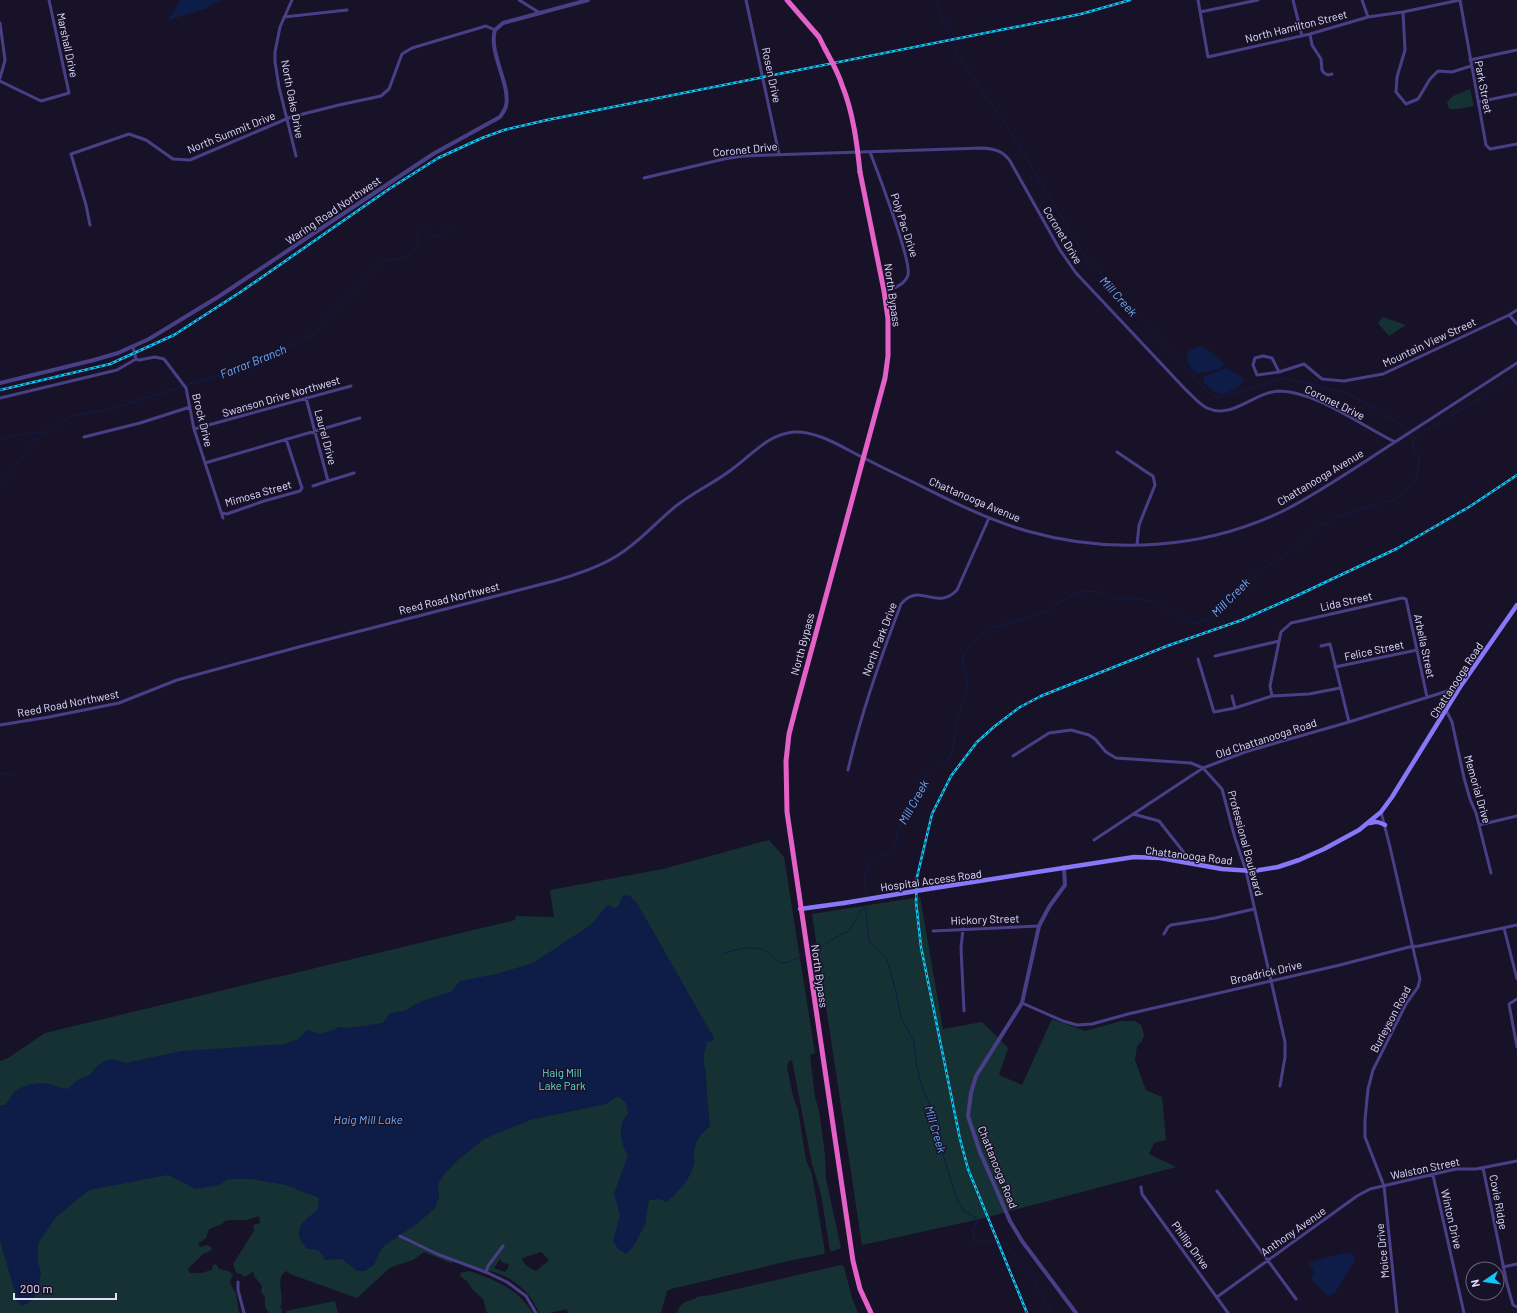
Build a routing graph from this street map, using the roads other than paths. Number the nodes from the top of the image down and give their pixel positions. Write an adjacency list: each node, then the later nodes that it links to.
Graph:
1 (49, 0): 26 (street, Marshall Drive)
2 (292, 0): 16 (street, North Oaks Drive)
3 (519, 0): 15 (street)
4 (588, 0): 15 (street)
5 (746, 0): 32 (street, Rosen Drive)
6 (787, 0): 36 (highway, North Bypass, bridge)
7 (1198, 0): 13 (street)
8 (1258, 0): 13 (street)
9 (1293, 0): 21 (street)
10 (1362, 0): 17 (street)
11 (1460, 0): 14 (street, North Hamilton Street); 23 (street, Park Street)
12 (347, 10): 16 (street)
13 (1200, 12): 21 (street, North Hamilton Street)
14 (1403, 12): 17 (street, North Hamilton Street); 24 (street)
15 (540, 13): 19 (street)
16 (284, 17): 29 (street, North Oaks Drive)
17 (1368, 17): 20 (street, North Hamilton Street)
18 (0, 25): 26 (street)
19 (495, 30): 29 (street, North Summit Drive); 40 (street, Waring Road Northwest)
20 (1310, 34): 21 (street, North Hamilton Street); 25 (street)
21 (1302, 36)
22 (1517, 50): 23 (street)
23 (1470, 60): 24 (street, Park Street)
24 (1471, 66): 28 (street, Park Street)
25 (1332, 74)
26 (0, 80)
27 (1517, 94): 28 (street)
28 (1478, 102): 30 (street, Park Street)
29 (287, 119): 33 (street, North Oaks Drive); 35 (street, North Summit Drive)
30 (1517, 144)
31 (870, 152): 32 (street, Coronet Drive); 36 (street, Poly Pac Drive); 54 (street, Coronet Drive)
32 (779, 154): 34 (street, Coronet Drive)
33 (296, 156)
34 (644, 178)
35 (90, 225)
36 (884, 291): 56 (highway, North Bypass)
37 (1517, 310): 38 (street, Mountain View Street)
38 (1509, 315): 39 (street); 43 (street, Mountain View Street)
39 (1517, 324)
40 (133, 347): 41 (street); 44 (street, Waring Road Northwest)
41 (136, 359): 46 (street); 48 (street, Brock Drive)
42 (1517, 363): 54 (street)
43 (1279, 372): 43 (street, Mountain View Street)
44 (0, 382)
45 (350, 386): 47 (street, Swanson Drive Northwest)
46 (0, 398)
47 (306, 398): 50 (street, Swanson Drive Northwest); 51 (street, Laurel Drive)
48 (190, 407): 50 (street, Brock Drive); 52 (street)
49 (360, 418): 51 (street)
50 (194, 429): 57 (street, Brock Drive)
51 (314, 430): 53 (street); 59 (street, Laurel Drive)
52 (84, 437)
53 (286, 439): 57 (street); 61 (street, Mimosa Street)
54 (1395, 442): 64 (street, Chattanooga Avenue)
55 (1117, 452): 64 (street)
56 (864, 458): 63 (street, Chattanooga Avenue); 81 (street, Reed Road Northwest); 96 (highway, North Bypass)
57 (205, 463): 61 (street, Brock Drive)
58 (354, 473): 59 (street)
59 (328, 480): 60 (street)
60 (313, 486)
61 (222, 513): 62 (street, Brock Drive)
62 (223, 518)
63 (989, 518): 64 (street, Chattanooga Avenue); 84 (street, North Park Drive)
64 (1137, 545)
65 (1406, 599): 67 (street, Lida Street); 69 (street, Arbella Street)
66 (1517, 605): 73 (main road, Chattanooga Road)
67 (1279, 641): 70 (street); 76 (street)
68 (1321, 646): 72 (street)
69 (1417, 650): 72 (street, Felice Street); 77 (street, Arbella Street)
70 (1215, 656)
71 (1198, 659): 78 (street)
72 (1335, 667): 74 (street)
73 (1460, 686): 77 (street, Old Chattanooga Road); 79 (main road, Chattanooga Road)
74 (1340, 688): 76 (street); 80 (street)
75 (1232, 696): 78 (street)
76 (1272, 696): 78 (street)
77 (1427, 697): 80 (street, Old Chattanooga Road)
78 (1235, 708)
79 (1446, 709): 85 (main road, Chattanooga Road); 90 (street, Memorial Drive)
80 (1349, 722): 83 (street, Old Chattanooga Road)
81 (0, 725)
82 (1013, 756): 83 (street)
83 (1203, 768): 86 (street, Old Chattanooga Road); 94 (street, Professional Boulevard)
84 (848, 770)
85 (1381, 812): 88 (main road, Chattanooga Road); 89 (street, Burleyson Road)
86 (1133, 814): 91 (street, Old Chattanooga Road); 92 (street)
87 (1517, 816): 90 (street)
88 (1366, 824): 89 (main road); 94 (main road, Chattanooga Road)
89 (1385, 825): 104 (street, Burleyson Road)
90 (1479, 825): 95 (street, Memorial Drive)
91 (1094, 840)
92 (1191, 863): 93 (main road, Chattanooga Road); 94 (main road, Chattanooga Road)
93 (1064, 868): 96 (main road, Hospital Access Road, bridge); 99 (street, Chattanooga Road)
94 (1246, 871): 97 (street, Professional Boulevard)
95 (1491, 873)
96 (800, 909): 132 (highway, North Bypass)
97 (1254, 909): 103 (street); 106 (street, Professional Boulevard)
98 (1517, 925): 100 (street, Broadrick Drive)
99 (1039, 926): 101 (street, Hickory Street); 108 (street, Chattanooga Road)
100 (1504, 928): 104 (street, Broadrick Drive); 105 (street)
101 (963, 929): 102 (street, Hickory Street); 109 (street)
102 (933, 931)
103 (1164, 934)
104 (1412, 947): 106 (street, Broadrick Drive); 115 (street, Burleyson Road)
105 (1517, 979)
106 (1271, 980): 108 (street, Broadrick Drive); 111 (street, Professional Boulevard)
107 (1517, 999): 110 (street)
108 (1022, 1003): 133 (street, Chattanooga Road)
109 (964, 1011)
110 (1517, 1047)
111 (1280, 1086)
112 (1517, 1161): 113 (street, Walston Street)
113 (1483, 1168): 114 (street, Walston Street); 121 (street, Covie Ridge)
114 (1433, 1175): 115 (street, Walston Street); 136 (street, Winton Drive)
115 (1384, 1186): 120 (street, Anthony Avenue); 135 (street, Moice Drive)
116 (1141, 1188): 127 (street, Phillip Drive)
117 (1217, 1191): 120 (street)
118 (400, 1236): 124 (street)
119 (503, 1246): 124 (street)
120 (1267, 1261): 127 (street, Anthony Avenue); 128 (street)
121 (1502, 1261)
122 (1517, 1264): 123 (street)
123 (1505, 1267)
124 (486, 1272): 131 (street)
125 (1505, 1275): 129 (street, Covie Ridge)
126 (238, 1282): 130 (street)
127 (1216, 1297): 134 (street, Phillip Drive)
128 (1296, 1299)
129 (1517, 1307)
130 (244, 1313)
131 (536, 1313)
132 (871, 1313)
133 (1076, 1313)
134 (1228, 1313)
135 (1397, 1313)
136 (1464, 1313)

